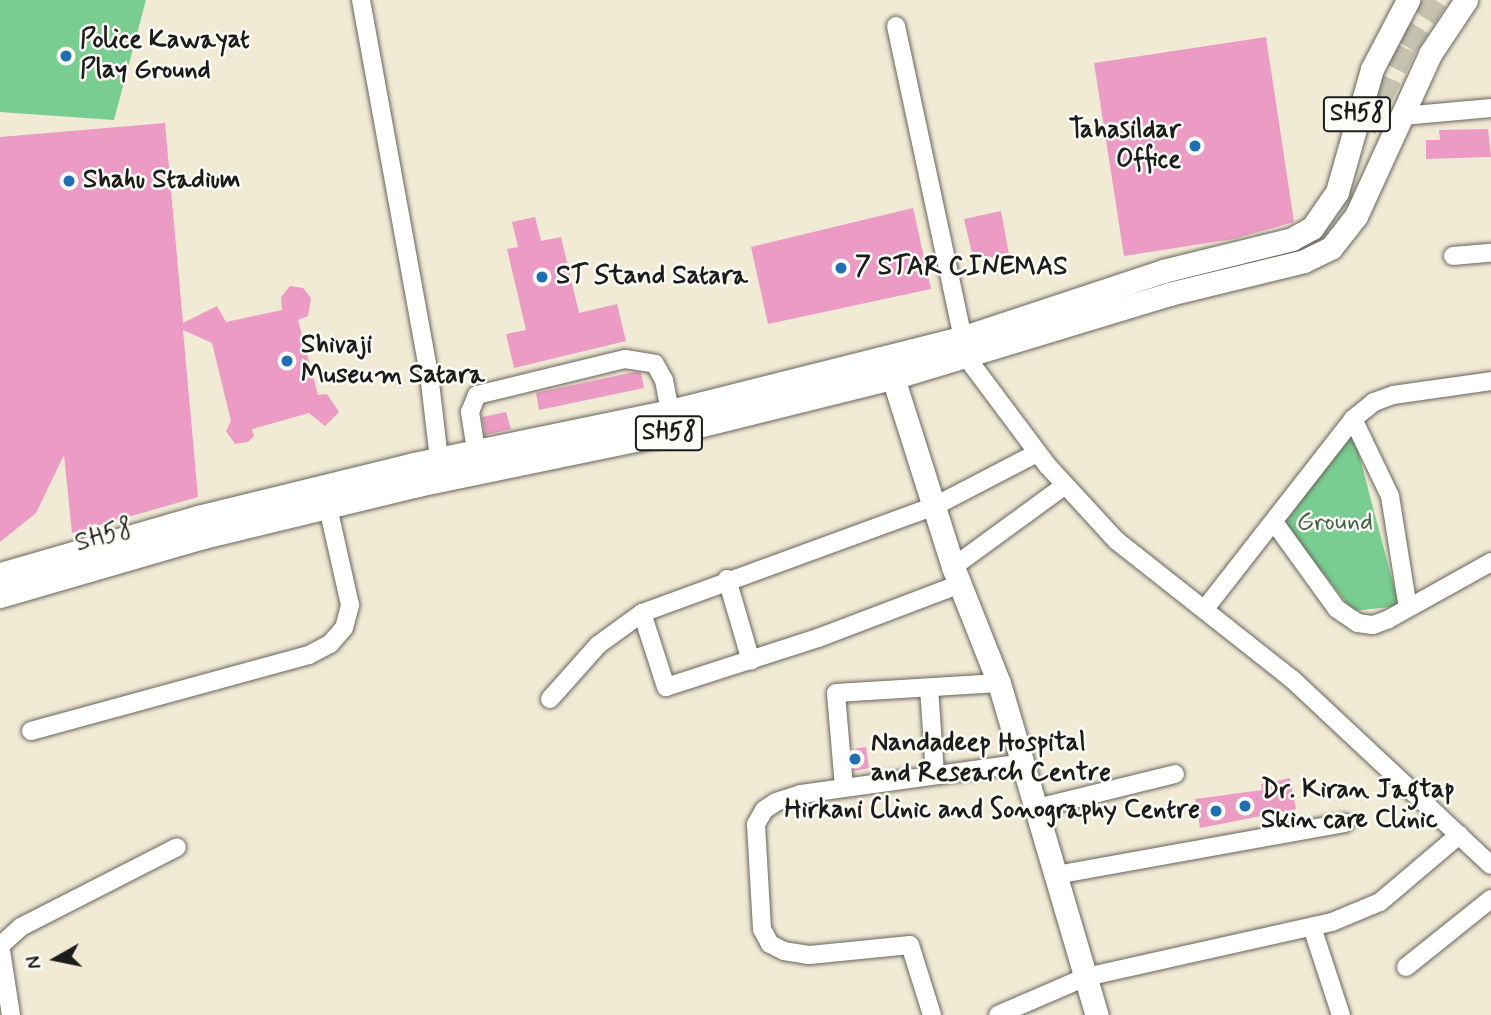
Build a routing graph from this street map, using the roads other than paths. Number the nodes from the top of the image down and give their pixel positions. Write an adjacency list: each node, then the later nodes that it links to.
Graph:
1 (361, 0): 19 (street)
2 (1408, 0): 7 (main road, SH58 / SH58)
3 (1466, 0): 6 (main road, SH58 / SH58)
4 (896, 26): 13 (street)
5 (1491, 108): 6 (street)
6 (1403, 116): 8 (main road, SH58 / SH58)
7 (1347, 163): 8 (main road); 10 (main road, SH58 / SH58)
8 (1356, 216): 12 (main road, SH58 / SH58)
9 (1491, 253): 11 (street)
10 (1227, 255): 12 (main road); 13 (main road, SH58 / SH58)
11 (1453, 256)
12 (1233, 278): 13 (main road, SH58 / SH58)
13 (964, 348): 14 (main road, SH58 / SH58); 18 (street)
14 (890, 367): 17 (main road, SH58 / SH58); 22 (main road)
15 (1491, 381): 16 (street)
16 (1353, 419): 24 (street); 31 (street)
17 (672, 422): 20 (main road, SH58 / SH58); 20 (street)
18 (1037, 453): 21 (street); 22 (street)
19 (439, 459): 20 (main road, SH58 / SH58); 25 (main road, SH58 / SH58)
20 (478, 462): 23 (main road, SH58 / SH58)
21 (1064, 486): 28 (street); 32 (street)
22 (935, 506): 28 (main road); 29 (street)
23 (328, 507): 25 (main road, SH58 / SH58); 38 (street)
24 (1274, 522): 31 (street); 32 (street)
25 (107, 554): 27 (main road, SH58 / SH58); 30 (main road, SH58 / SH58)
26 (1491, 562): 31 (street)
27 (0, 574)
28 (956, 575): 34 (street); 35 (main road)
29 (727, 579): 33 (street); 34 (street)
30 (0, 596)
31 (1408, 608)
32 (1204, 610): 45 (street)
33 (642, 613): 34 (street); 37 (street)
34 (751, 661)
35 (999, 683): 36 (street); 39 (main road)
36 (929, 688): 40 (street); 42 (street)
37 (550, 699)
38 (31, 731)
39 (1023, 764): 40 (street); 43 (main road)
40 (935, 774): 42 (street)
41 (1175, 774): 43 (street)
42 (844, 787): 55 (street)
43 (1037, 808): 48 (main road)
44 (1345, 823): 48 (street)
45 (1459, 835): 47 (street); 50 (street)
46 (177, 848): 51 (street)
47 (1491, 865)
48 (1056, 875): 53 (main road)
49 (1491, 899): 52 (street)
50 (1312, 927): 53 (street); 58 (street)
51 (0, 944): 54 (street)
52 (1406, 967)
53 (1086, 977): 56 (street); 57 (main road)
54 (10, 1015)
55 (932, 1015)
56 (998, 1015)
57 (1097, 1015)
58 (1341, 1015)

